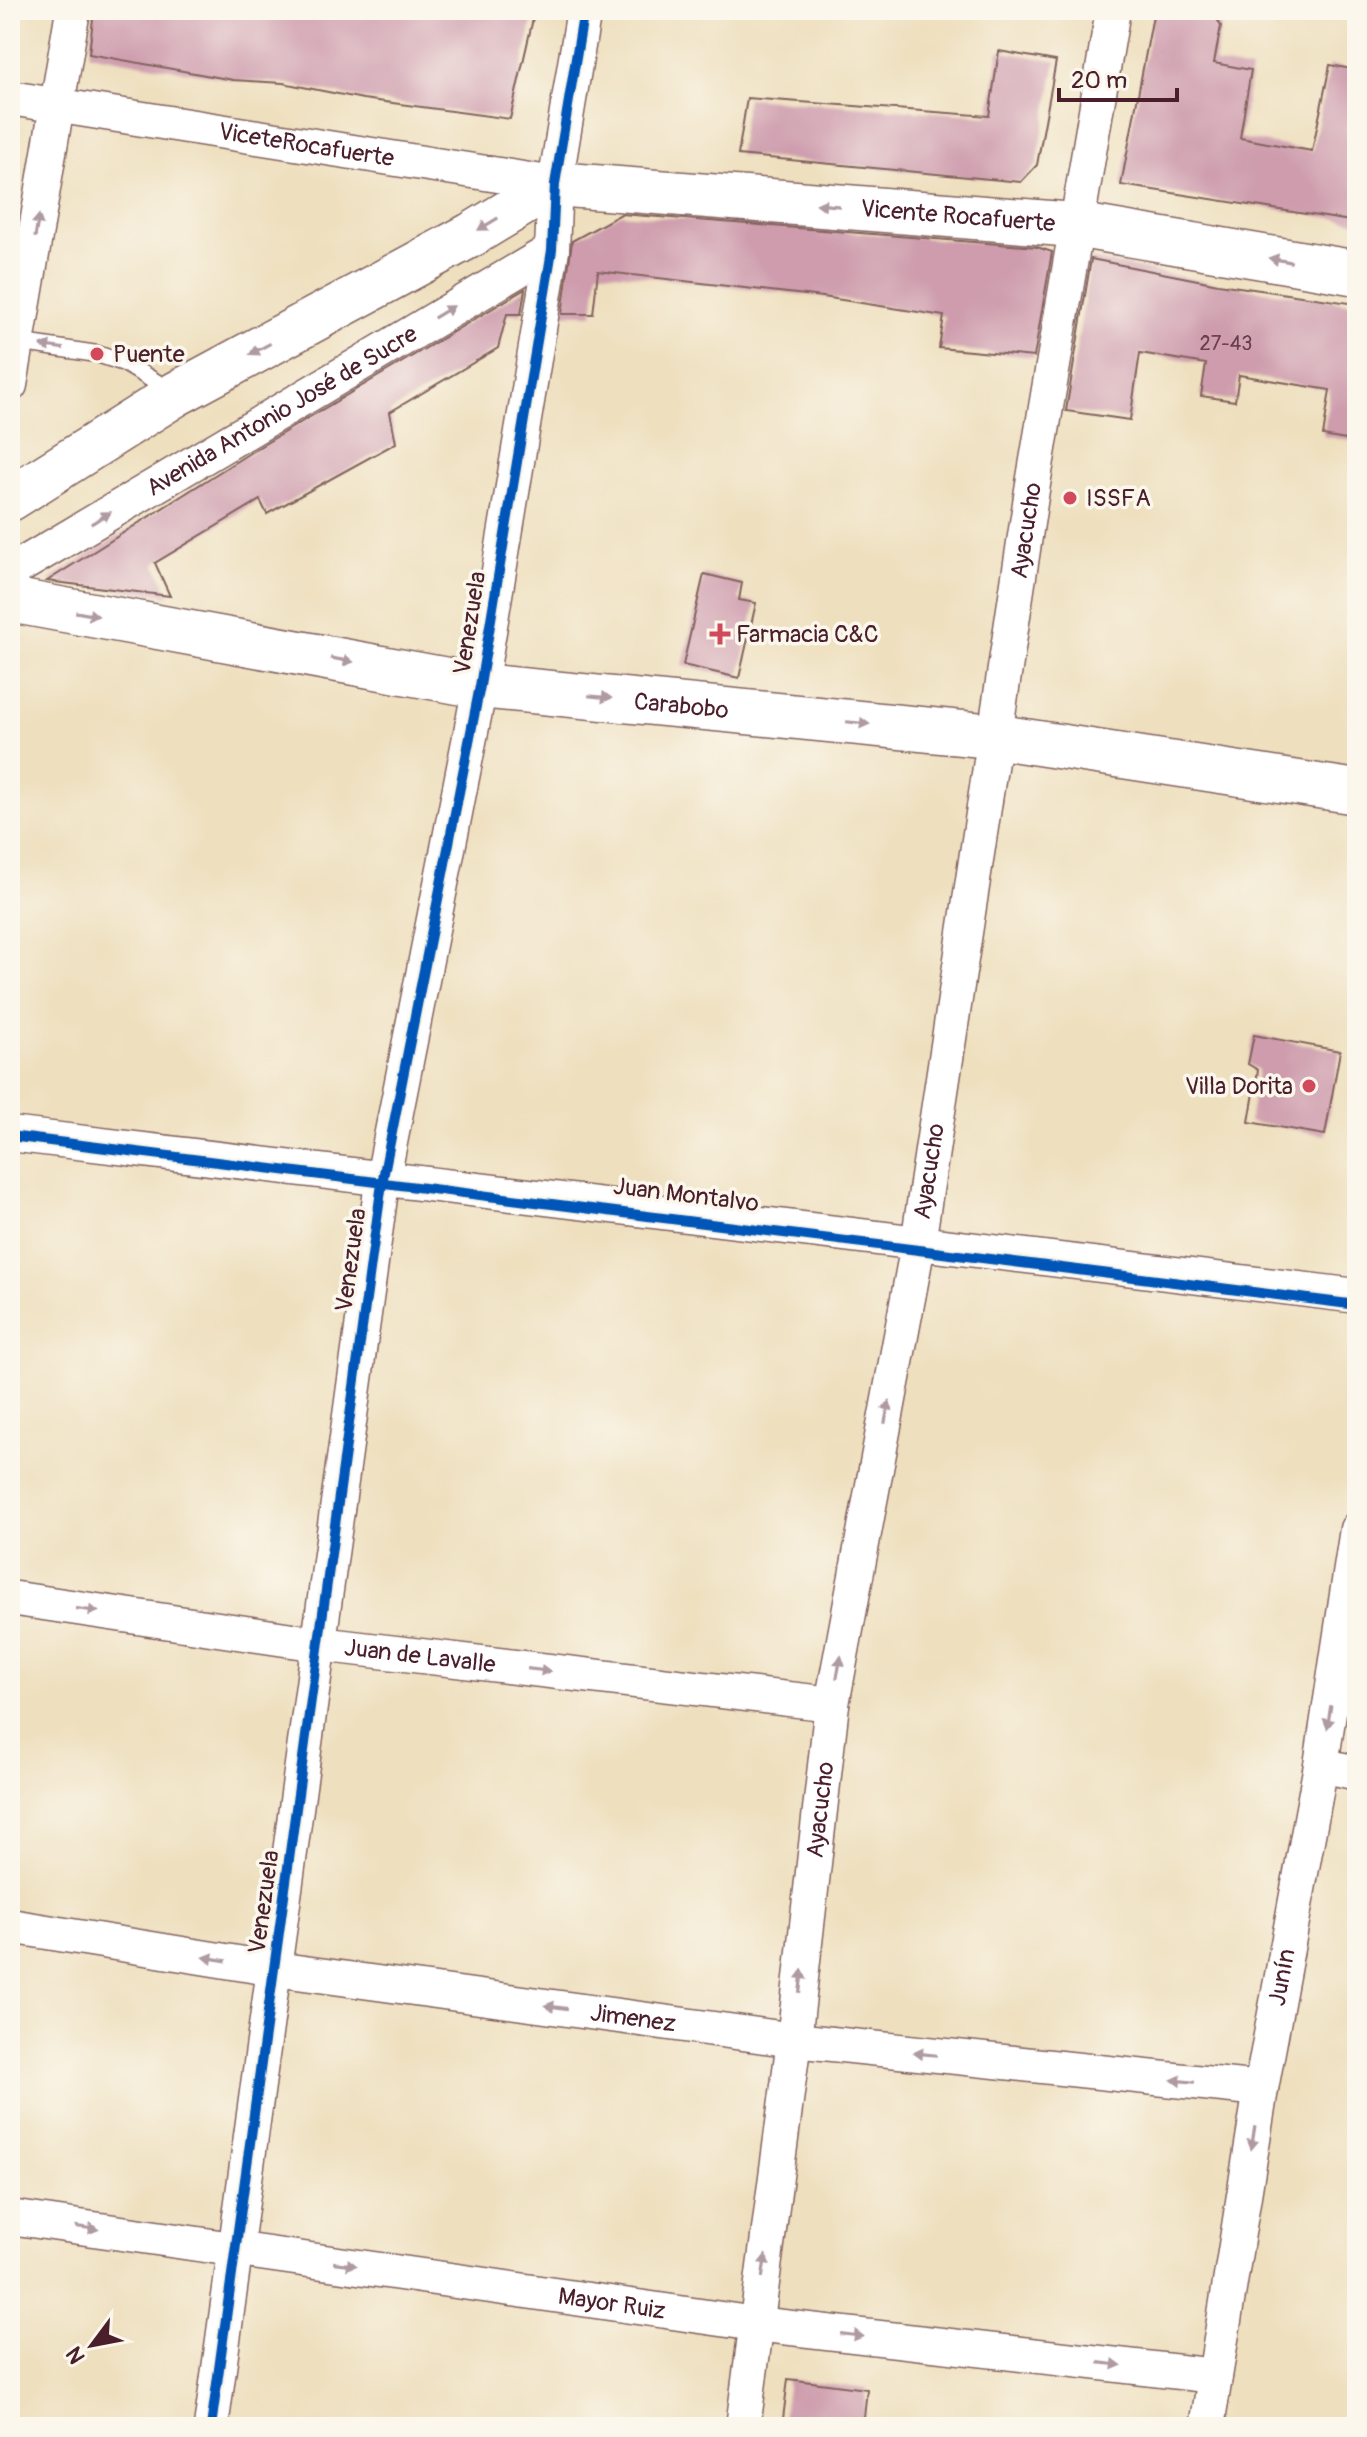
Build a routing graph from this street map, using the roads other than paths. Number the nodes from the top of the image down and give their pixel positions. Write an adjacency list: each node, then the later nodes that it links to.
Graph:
1 (73, 10): 5 (street)
2 (584, 10): 6 (street, Venezuela)
3 (1113, 10): 7 (street, Ayacucho)
4 (10, 98): 5 (street)
5 (58, 104): 6 (street, ViceteRocafuerte); 10 (street, one-way to 5)
6 (555, 184): 7 (main road, Vicente Rocafuerte, one-way to 6); 8 (street, Venezuela); 12 (main road, one-way to 12)
7 (1075, 225): 9 (main road, Vicente Rocafuerte, one-way to 7); 17 (street, Ayacucho)
8 (552, 250): 14 (street, Avenida Antonio José de Sucre, one-way to 8); 16 (street, Venezuela)
9 (1357, 273)
10 (17, 342): 11 (street); 12 (lane, one-way to 10)
11 (10, 385)
12 (176, 394): 13 (main road)
13 (10, 499)
14 (10, 572)
15 (10, 600): 16 (main road, Carabobo, one-way to 16)
16 (480, 686): 17 (main road, Carabobo, one-way to 17); 20 (street, Venezuela)
17 (993, 736): 18 (main road, Carabobo); 21 (street, Ayacucho)
18 (1357, 792)
19 (10, 1134): 20 (street, Juan Montalvo)
20 (383, 1176): 21 (street, Juan Montalvo); 25 (street, Venezuela)
21 (917, 1246): 22 (street, Juan Montalvo); 26 (street, Ayacucho, one-way to 21)
22 (1357, 1296)
23 (1357, 1529): 27 (street, Junín, one-way to 27)
24 (10, 1598): 25 (street, Juan de Lavalle, one-way to 25)
25 (319, 1644): 26 (street, Juan de Lavalle, one-way to 26); 30 (street, Venezuela)
26 (832, 1704): 31 (street, Ayacucho, one-way to 26)
27 (1321, 1765): 28 (street); 32 (street, Junín)
28 (1357, 1773)
29 (10, 1926): 30 (street, Jimenez, one-way to 29)
30 (275, 1969): 31 (street, Jimenez, one-way to 30); 34 (street, Venezuela)
31 (794, 2040): 32 (street, Jimenez, one-way to 31); 35 (street, Ayacucho, one-way to 31)
32 (1261, 2089): 36 (street, Junín, one-way to 36)
33 (10, 2217): 34 (street, Mayor Ruiz, one-way to 34)
34 (235, 2249): 35 (street, Mayor Ruiz, one-way to 35); 37 (street, Venezuela)
35 (756, 2324): 36 (street, Mayor Ruiz, one-way to 36); 38 (street, Ayacucho)
36 (1215, 2376): 39 (street, Junín)
37 (211, 2427)
38 (743, 2427)
39 (1207, 2427)

